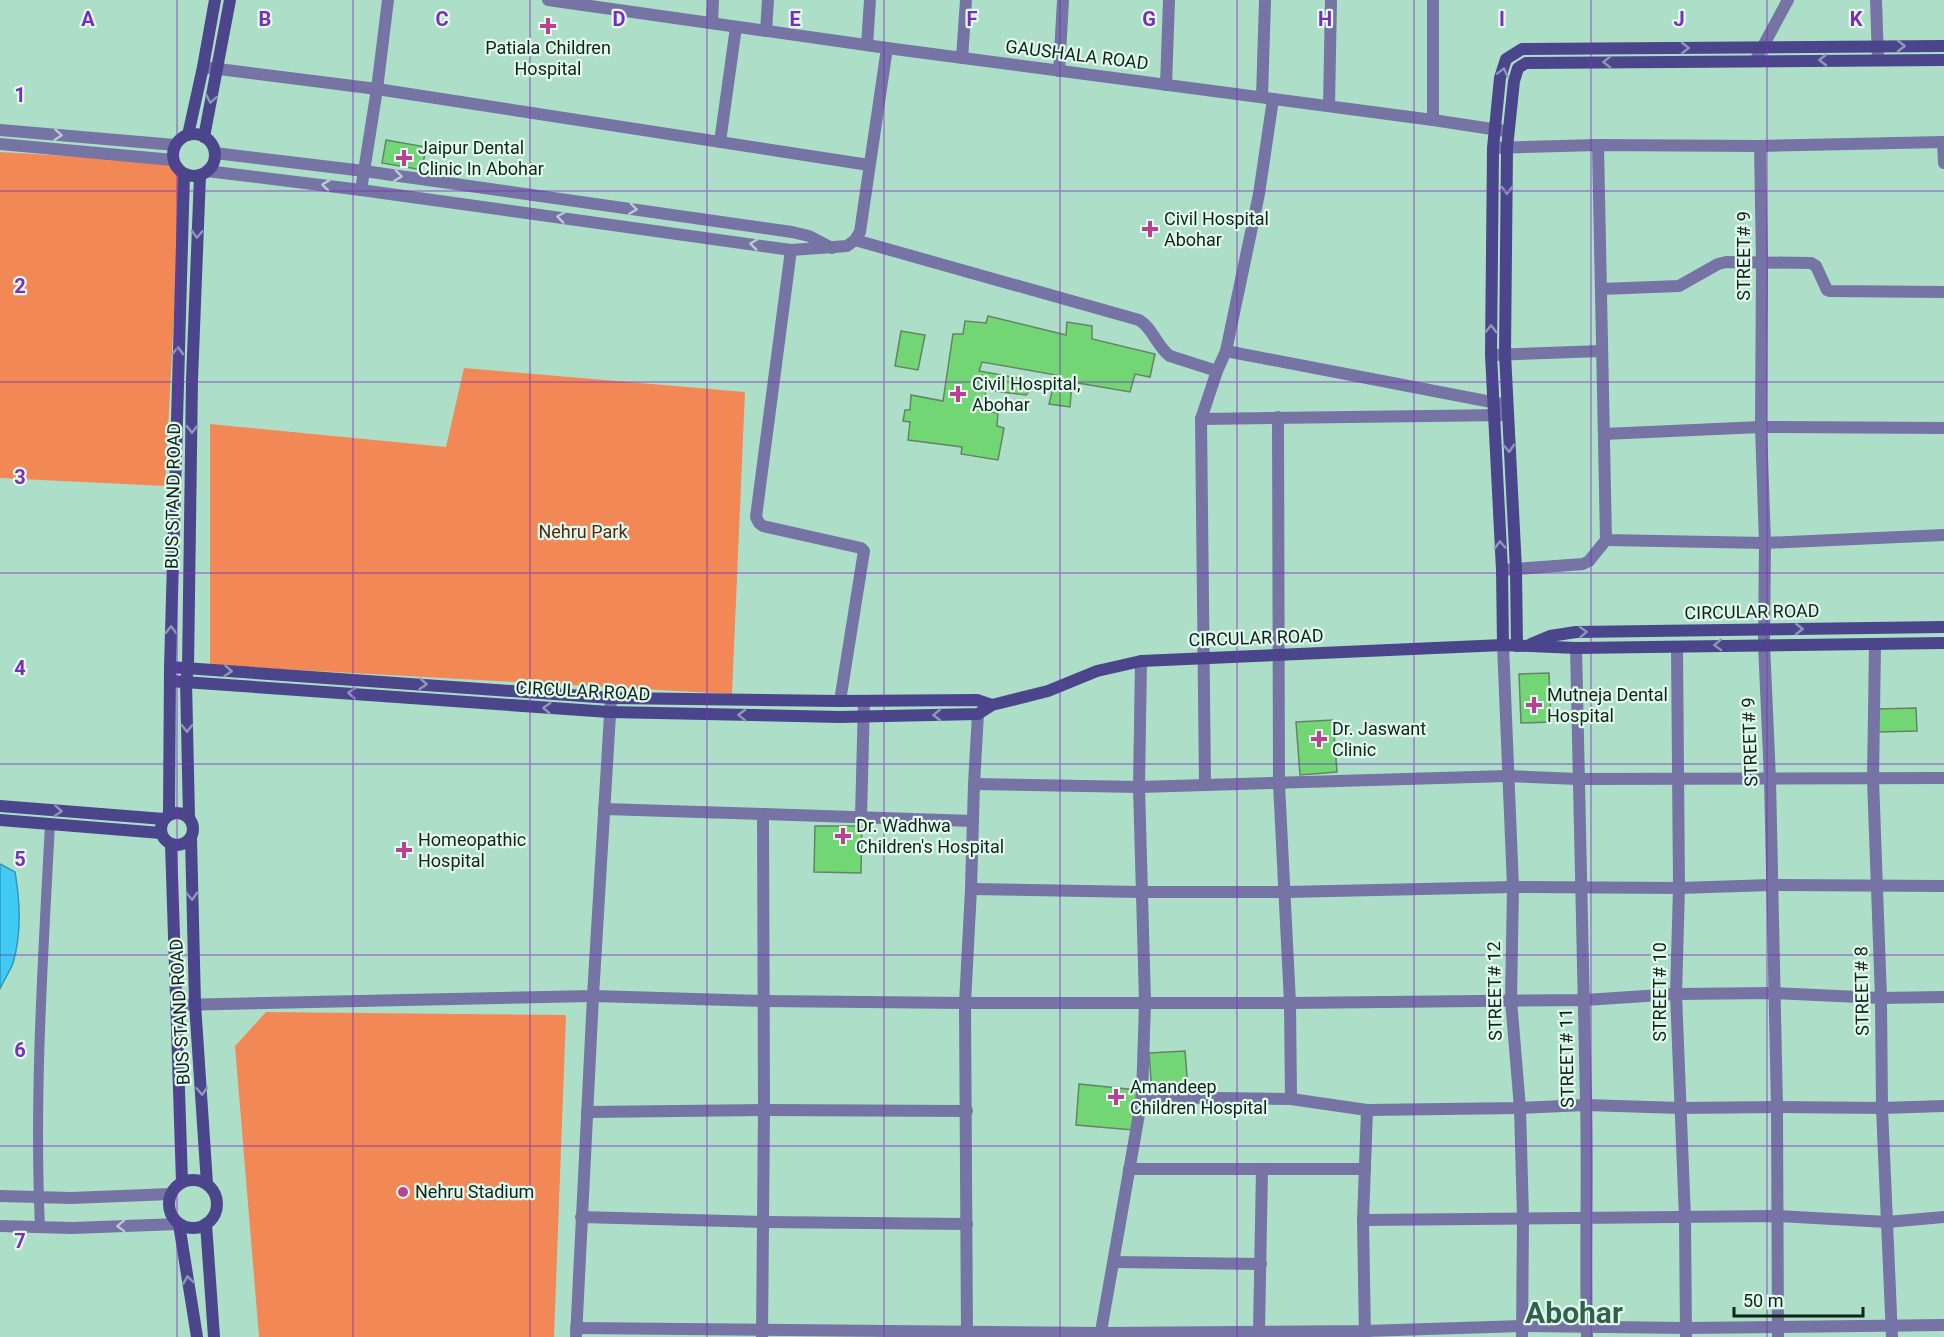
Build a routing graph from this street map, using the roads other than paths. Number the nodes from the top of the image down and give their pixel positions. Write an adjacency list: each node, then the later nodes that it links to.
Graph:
1 (215, 0): 28 (main road)
2 (230, 0): 29 (main road)
3 (388, 0): 32 (street)
4 (554, 0): 16 (street, GAUSHALA ROAD)
5 (713, 0): 16 (street)
6 (768, 0): 18 (street)
7 (870, 0): 19 (street)
8 (966, 0): 24 (street)
9 (1063, 0): 30 (street)
10 (1169, 0): 31 (street)
11 (1265, 0): 33 (street)
12 (1331, 0): 34 (street)
13 (1433, 0): 35 (street)
14 (1788, 0): 22 (street)
15 (1876, 0): 20 (street)
16 (712, 23): 17 (street, GAUSHALA ROAD)
17 (736, 27): 18 (street, GAUSHALA ROAD); 41 (street)
18 (766, 31): 19 (street, GAUSHALA ROAD)
19 (867, 45): 23 (street, GAUSHALA ROAD)
20 (1878, 46): 21 (main road, one-way to 21); 22 (main road); 25 (street)
21 (1944, 46)
22 (1762, 47): 27 (street); 36 (main road, one-way to 22)
23 (886, 48): 24 (street, GAUSHALA ROAD); 52 (street)
24 (962, 58): 30 (street, GAUSHALA ROAD)
25 (1878, 60): 26 (main road); 27 (main road, one-way to 27)
26 (1944, 60)
27 (1755, 61): 38 (main road, one-way to 38)
28 (203, 67): 29 (street); 39 (main road)
29 (217, 69): 32 (street); 40 (main road, one-way to 40)
30 (1059, 71): 31 (street, GAUSHALA ROAD)
31 (1167, 85): 33 (street, GAUSHALA ROAD)
32 (376, 89): 41 (street); 53 (street)
33 (1267, 98): 34 (street, GAUSHALA ROAD); 63 (street)
34 (1329, 106): 35 (street, GAUSHALA ROAD)
35 (1433, 120): 36 (street, GAUSHALA ROAD)
36 (1495, 129): 38 (street, GAUSHALA ROAD); 47 (main road)
37 (0, 130): 44 (street, one-way to 44)
38 (1509, 132): 48 (main road)
39 (188, 135): 40 (main road); 44 (main road)
40 (204, 137): 49 (main road)
41 (720, 142): 52 (street)
42 (1943, 142): 46 (street); 51 (street)
43 (0, 144): 50 (street)
44 (175, 145): 50 (main road)
45 (1598, 145): 46 (street); 48 (street); 61 (street)
46 (1760, 146): 60 (street, STREET# 9)
47 (1493, 148): 48 (street); 66 (main road, one-way to 47)
48 (1507, 148): 65 (main road, one-way to 65)
49 (215, 153): 53 (street); 54 (main road)
50 (173, 160): 55 (main road)
51 (1944, 163)
52 (869, 165): 57 (street)
53 (364, 171): 56 (street); 58 (street, one-way to 58)
54 (203, 173): 55 (main road); 56 (street, one-way to 54); 93 (main road, BUS STAND ROAD, one-way to 93)
55 (184, 174): 92 (main road, BUS STAND ROAD, one-way to 55)
56 (361, 190): 59 (street, one-way to 56)
57 (855, 240): 58 (street); 67 (street)
58 (833, 248): 59 (street)
59 (791, 250): 98 (street)
60 (1762, 262): 61 (street); 62 (street); 72 (street, STREET# 9)
61 (1601, 289): 64 (street)
62 (1944, 292)
63 (1226, 351): 67 (street); 68 (street)
64 (1602, 351): 65 (street); 74 (street)
65 (1505, 354): 66 (street); 69 (main road)
66 (1491, 355): 68 (main road)
67 (1217, 371): 71 (street)
68 (1492, 409): 69 (street); 70 (street); 79 (main road, one-way to 68)
69 (1507, 410): 78 (main road, one-way to 78)
70 (1278, 417): 71 (street); 89 (street)
71 (1201, 419): 90 (street)
72 (1761, 427): 73 (street); 74 (street); 77 (street, STREET# 9)
73 (1944, 428)
74 (1604, 434): 76 (street)
75 (1944, 535): 77 (street)
76 (1606, 540): 77 (street); 78 (street)
77 (1765, 543): 81 (street, STREET# 9)
78 (1516, 568): 79 (street); 86 (main road)
79 (1502, 570): 84 (main road)
80 (1944, 627): 81 (main road, CIRCULAR ROAD, one-way to 80)
81 (1764, 629): 83 (street, STREET# 9); 86 (main road, CIRCULAR ROAD, one-way to 81)
82 (1944, 643): 85 (main road, CIRCULAR ROAD)
83 (1764, 644): 85 (main road, CIRCULAR ROAD); 87 (main road, CIRCULAR ROAD, one-way to 87); 107 (street, STREET# 9)
84 (1503, 645): 86 (main road, CIRCULAR ROAD); 89 (main road, CIRCULAR ROAD); 103 (street, STREET# 12)
85 (1875, 645): 108 (street, STREET# 8)
86 (1522, 646): 88 (main road, CIRCULAR ROAD)
87 (1677, 647): 88 (main road, CIRCULAR ROAD); 106 (street, STREET# 10)
88 (1576, 648): 105 (street, STREET# 11)
89 (1278, 656): 90 (main road, CIRCULAR ROAD); 110 (street)
90 (1202, 659): 91 (main road, CIRCULAR ROAD); 111 (street)
91 (1141, 661): 99 (main road, CIRCULAR ROAD); 112 (street)
92 (170, 667): 93 (main road, CIRCULAR ROAD); 94 (main road, BUS STAND ROAD)
93 (188, 668): 95 (main road, BUS STAND ROAD); 96 (main road, CIRCULAR ROAD, one-way to 96)
94 (170, 681): 95 (main road, CIRCULAR ROAD); 116 (main road, BUS STAND ROAD)
95 (186, 681): 100 (main road, CIRCULAR ROAD, one-way to 95); 117 (main road, BUS STAND ROAD, one-way to 117)
96 (611, 698): 98 (main road, CIRCULAR ROAD); 100 (street)
97 (864, 701): 98 (main road, CIRCULAR ROAD); 99 (main road, CIRCULAR ROAD); 102 (street)
98 (840, 702)
99 (992, 705): 101 (main road, CIRCULAR ROAD)
100 (609, 712): 102 (main road, CIRCULAR ROAD, one-way to 100); 114 (street)
101 (978, 714): 102 (main road, CIRCULAR ROAD, one-way to 102); 109 (street)
102 (865, 716): 118 (street)
103 (1508, 777): 105 (street); 110 (street); 128 (street, STREET# 12)
104 (1944, 778): 108 (street)
105 (1577, 779): 106 (street); 129 (street, STREET# 11)
106 (1678, 779): 107 (street); 130 (street, STREET# 10)
107 (1770, 779): 108 (street); 125 (street, STREET# 9)
108 (1873, 779): 126 (street, STREET# 8)
109 (974, 784): 112 (street); 120 (street)
110 (1280, 784): 111 (street); 133 (street)
111 (1205, 785): 112 (street)
112 (1139, 787): 132 (street)
113 (0, 807): 116 (main road, one-way to 116)
114 (604, 809): 115 (street); 136 (street)
115 (763, 814): 118 (street); 141 (street)
116 (166, 817): 117 (main road); 122 (main road, BUS STAND ROAD)
117 (189, 817): 123 (main road, BUS STAND ROAD)
118 (861, 817): 120 (street)
119 (0, 820): 121 (main road)
120 (973, 821): 131 (street)
121 (50, 824): 122 (main road); 166 (lane)
122 (161, 833): 124 (main road)
123 (191, 838): 124 (main road); 145 (main road, BUS STAND ROAD, one-way to 145)
124 (171, 844): 146 (main road, BUS STAND ROAD)
125 (1772, 885): 126 (street); 130 (street); 134 (street, STREET# 9)
126 (1877, 886): 127 (street); 138 (street, STREET# 8)
127 (1944, 886)
128 (1513, 887): 129 (street); 133 (street); 139 (street, STREET# 12)
129 (1582, 887): 130 (street); 140 (street, STREET# 11)
130 (1679, 888): 135 (street, STREET# 10)
131 (971, 890): 132 (street); 143 (street)
132 (1141, 892): 133 (street); 142 (street)
133 (1286, 892): 144 (street)
134 (1774, 993): 135 (street); 138 (street); 151 (street, STREET# 9)
135 (1676, 994): 140 (street); 153 (street, STREET# 10)
136 (593, 996): 141 (street); 145 (street); 158 (street)
137 (1944, 997): 138 (street)
138 (1881, 998): 154 (street, STREET# 8)
139 (1511, 1000): 140 (street); 144 (street); 152 (street, STREET# 12)
140 (1585, 1000): 149 (street, STREET# 11)
141 (762, 1001): 143 (street); 155 (street)
142 (1144, 1002): 143 (street); 144 (street); 147 (street)
143 (966, 1003): 157 (street)
144 (1290, 1003): 148 (street)
145 (195, 1004): 146 (street); 163 (main road, BUS STAND ROAD, one-way to 163)
146 (176, 1005): 162 (main road, BUS STAND ROAD)
147 (1142, 1097): 148 (street); 160 (street)
148 (1291, 1099): 156 (street)
149 (1586, 1105): 152 (street); 153 (street); 171 (street, STREET# 11)
150 (1944, 1106): 154 (street)
151 (1777, 1107): 153 (street); 154 (street); 167 (street, STREET# 9)
152 (1520, 1108): 156 (street); 170 (street, STREET# 12)
153 (1680, 1108): 172 (street, STREET# 10)
154 (1882, 1108): 175 (street, STREET# 8)
155 (764, 1110): 157 (street); 158 (street); 174 (street)
156 (1367, 1110): 161 (street)
157 (967, 1111): 178 (street)
158 (587, 1112): 168 (street)
159 (1262, 1168): 160 (street); 161 (street); 182 (street)
160 (1129, 1169): 181 (street)
161 (1365, 1169): 173 (street)
162 (182, 1182): 163 (main road); 164 (main road)
163 (207, 1184): 177 (main road, BUS STAND ROAD)
164 (171, 1194): 166 (street); 176 (main road)
165 (0, 1196): 166 (street)
166 (39, 1197): 180 (lane)
167 (1776, 1216): 172 (street); 175 (street); 187 (street, STREET# 9)
168 (581, 1217): 174 (street); 189 (street)
169 (1944, 1217): 175 (street)
170 (1523, 1218): 171 (street); 173 (street); 185 (street, STREET# 12)
171 (1586, 1218): 172 (street); 186 (street, STREET# 11)
172 (1684, 1218): 191 (street, STREET# 10)
173 (1363, 1220): 192 (street)
174 (764, 1222): 178 (street); 190 (street)
175 (1887, 1222): 188 (street, STREET# 8)
176 (179, 1224): 177 (main road); 180 (street, one-way to 180); 195 (main road, one-way to 176)
177 (206, 1224): 196 (main road, BUS STAND ROAD)
178 (968, 1224): 193 (street)
179 (0, 1226): 180 (street)
180 (40, 1228)
181 (1114, 1262): 182 (street); 194 (street)
182 (1260, 1264): 184 (street)
183 (1944, 1325): 188 (street)
184 (1259, 1330): 192 (street); 194 (street)
185 (1522, 1332): 186 (street); 192 (street)
186 (1587, 1332): 191 (street)
187 (1778, 1332): 188 (street); 191 (street)
188 (1892, 1332)
189 (576, 1333): 190 (street)
190 (762, 1333): 193 (street)
191 (1686, 1333)
192 (1365, 1334)
193 (967, 1335): 194 (street)
194 (1100, 1335)
195 (197, 1337)
196 (214, 1337)

